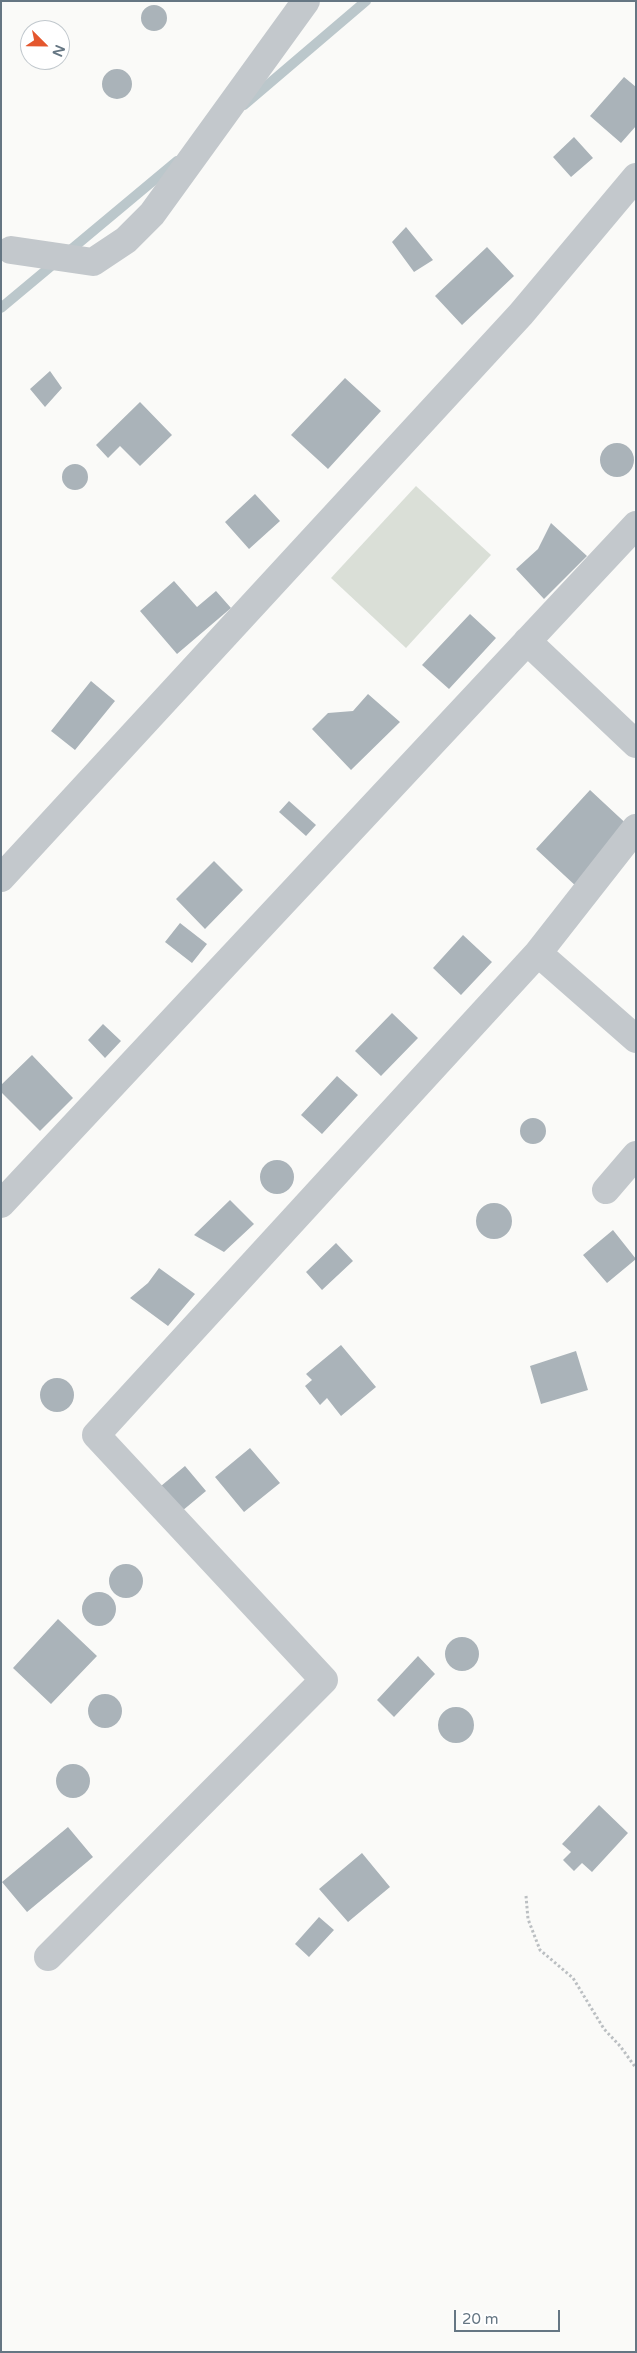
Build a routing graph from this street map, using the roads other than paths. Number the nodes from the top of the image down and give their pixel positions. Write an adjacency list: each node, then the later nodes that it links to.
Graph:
1 (306, 1): 3 (street)
2 (636, 178): 8 (street)
3 (11, 250)
4 (636, 524): 5 (street)
5 (526, 642): 6 (street); 13 (street)
6 (636, 744)
7 (636, 828): 9 (street)
8 (1, 878)
9 (538, 952): 10 (street); 14 (street)
10 (636, 1039)
11 (636, 1155): 12 (street)
12 (606, 1190)
13 (1, 1204)
14 (48, 1957)

